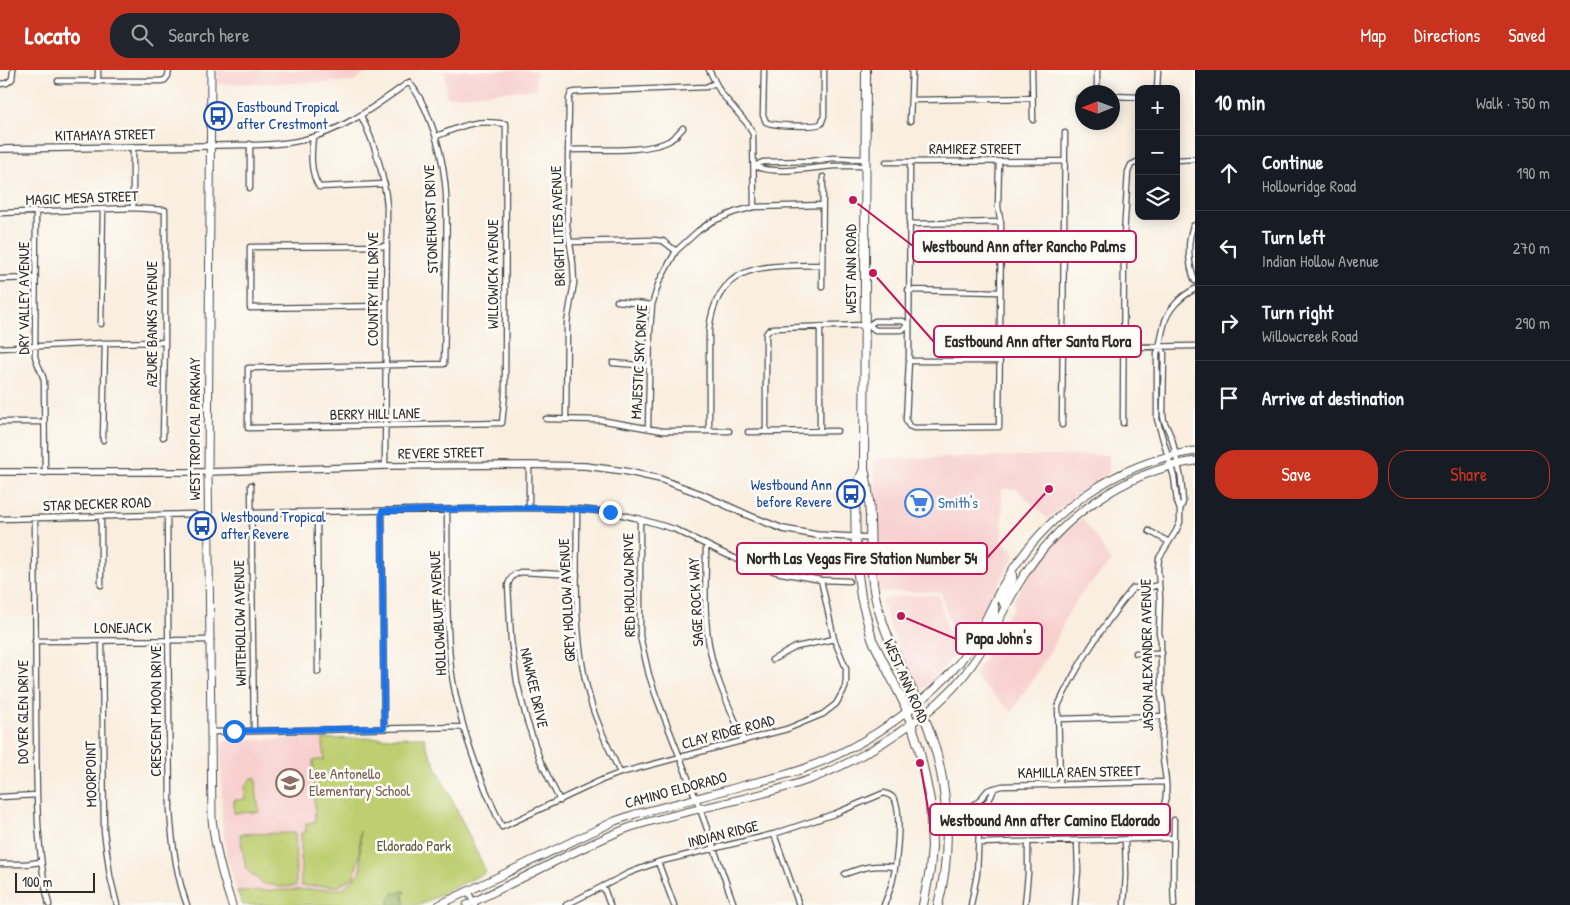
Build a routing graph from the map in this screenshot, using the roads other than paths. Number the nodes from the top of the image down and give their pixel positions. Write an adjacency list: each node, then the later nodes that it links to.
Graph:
1 (13, 70): 16 (street)
2 (98, 70): 13 (street)
3 (169, 70): 13 (street)
4 (211, 70): 31 (main road, WEST TROPICAL PARKWAY)
5 (709, 70): 15 (street)
6 (764, 70): 7 (street)
7 (824, 70)
8 (866, 70): 38 (main road, WEST ANN ROAD)
9 (912, 70): 22 (street)
10 (1032, 70): 21 (street)
11 (1098, 70): 17 (street)
12 (1158, 70): 18 (street)
13 (98, 81): 14 (street)
14 (58, 82)
15 (715, 83): 34 (street, BRIGHT LITES AVENUE); 43 (street)
16 (0, 84)
17 (1097, 85)
18 (1157, 85)
19 (1120, 96): 20 (street)
20 (1135, 97)
21 (1032, 98): 22 (street); 24 (street)
22 (911, 100): 25 (street)
23 (361, 116): 28 (street, STONEHURST DRIVE); 29 (street); 45 (street, COUNTRY HILL DRIVE)
24 (1033, 120)
25 (910, 121)
26 (683, 128): 34 (street)
27 (1065, 132): 37 (street)
28 (437, 136): 86 (street, STONEHURST DRIVE); 92 (street, WILLOWICK AVENUE)
29 (313, 137): 30 (street); 45 (street)
30 (250, 144): 31 (street); 46 (street)
31 (210, 146): 32 (street, KITAMAYA STREET); 114 (main road, WEST TROPICAL PARKWAY)
32 (133, 147): 33 (street, KITAMAYA STREET); 49 (street)
33 (0, 149)
34 (568, 150): 57 (street, BRIGHT LITES AVENUE)
35 (1180, 160): 36 (street)
36 (1195, 160)
37 (1064, 161): 41 (street, RAMIREZ STREET); 82 (street)
38 (865, 162): 43 (street); 43 (street); 73 (main road, WEST ANN ROAD)
39 (886, 162): 40 (street, RAMIREZ STREET)
40 (910, 162): 41 (street, RAMIREZ STREET); 55 (street)
41 (999, 162): 54 (street)
42 (1135, 163): 80 (street)
43 (754, 166): 48 (street)
44 (823, 177): 47 (street)
45 (385, 184): 58 (street, COUNTRY HILL DRIVE)
46 (250, 188)
47 (822, 205): 48 (street, MAJESTIC SKY DRIVE); 60 (street)
48 (754, 207): 59 (street, MAJESTIC SKY DRIVE)
49 (133, 208): 50 (street, MAGIC MESA STREET); 51 (street, MAGIC MESA STREET)
50 (103, 210): 52 (street, MAGIC MESA STREET); 71 (street)
51 (165, 210): 75 (street, AZURE BANKS AVENUE)
52 (36, 212): 53 (street, MAGIC MESA STREET); 61 (street, DRY VALLEY AVENUE)
53 (0, 213)
54 (1001, 222): 55 (street); 67 (street)
55 (909, 224): 66 (street)
56 (1194, 225): 63 (street)
57 (570, 242): 59 (street); 89 (street, BRIGHT LITES AVENUE)
58 (385, 246): 70 (street, COUNTRY HILL DRIVE); 70 (street)
59 (676, 251): 69 (street, MAJESTIC SKY DRIVE)
60 (822, 265): 64 (street); 97 (street)
61 (36, 278): 62 (street); 79 (street, DRY VALLEY AVENUE)
62 (0, 279)
63 (1195, 281)
64 (822, 287)
65 (1195, 289): 77 (street)
66 (908, 290): 67 (street); 72 (street)
67 (1000, 292): 84 (street)
68 (617, 301): 69 (street)
69 (652, 305): 87 (street, MAJESTIC SKY DRIVE)
70 (385, 306): 86 (street, COUNTRY HILL DRIVE)
71 (101, 324)
72 (908, 325): 73 (street); 73 (street); 83 (street)
73 (867, 326): 74 (street); 111 (main road, WEST ANN ROAD)
74 (820, 327): 99 (street); 102 (street)
75 (165, 342): 76 (street); 103 (street, AZURE BANKS AVENUE)
76 (105, 343): 79 (street); 104 (street)
77 (1161, 346): 78 (street); 80 (street); 106 (street); 106 (street)
78 (1195, 346)
79 (36, 347): 81 (street); 91 (street, DRY VALLEY AVENUE)
80 (1123, 347): 82 (street); 93 (street)
81 (0, 348)
82 (1062, 348): 94 (street)
83 (908, 360): 84 (street); 84 (street)
84 (999, 361)
85 (613, 362): 87 (street)
86 (385, 366): 95 (street, COUNTRY HILL DRIVE); 95 (street, BERRY HILL LANE)
87 (649, 366): 96 (street, MAJESTIC SKY DRIVE)
88 (546, 419): 89 (street)
89 (566, 419): 96 (street)
90 (0, 422): 91 (street)
91 (44, 422): 113 (street, DRY VALLEY AVENUE)
92 (502, 423): 95 (street, BERRY HILL LANE)
93 (1123, 424)
94 (1062, 425)
95 (385, 426): 109 (street, COUNTRY HILL DRIVE)
96 (648, 428): 97 (street)
97 (709, 430): 98 (street)
98 (729, 431)
99 (820, 431): 100 (street); 102 (street)
100 (837, 431)
101 (748, 432): 102 (street)
102 (766, 432)
103 (163, 437)
104 (103, 440)
105 (1195, 451): 106 (main road)
106 (1172, 455): 110 (street, JASON ALEXANDER AVENUE); 133 (main road)
107 (1195, 461): 110 (main road)
108 (529, 465): 109 (street, REVERE STREET); 116 (street); 129 (street, REVERE STREET)
109 (384, 466): 114 (street, REVERE STREET)
110 (1174, 466): 131 (street, JASON ALEXANDER AVENUE); 140 (main road)
111 (864, 469): 129 (main road, WEST ANN ROAD); 130 (main road, WEST ANN ROAD)
112 (0, 472): 113 (street, REVERE STREET)
113 (45, 472): 114 (street, REVERE STREET)
114 (208, 472): 144 (main road, WEST TROPICAL PARKWAY)
115 (251, 485): 121 (street, WHITEHOLLOW AVENUE)
116 (529, 508): 117 (street); 118 (street)
117 (577, 509): 127 (street); 134 (street, GREY HOLLOW AVENUE)
118 (447, 510): 119 (street); 157 (street, HOLLOWBLUFF AVENUE)
119 (382, 511): 120 (street); 158 (street)
120 (317, 512): 121 (street); 150 (street)
121 (251, 513): 159 (street, WHITEHOLLOW AVENUE)
122 (168, 514): 123 (street, STAR DECKER ROAD); 124 (street, STAR DECKER ROAD); 143 (street, CRESCENT MOON DRIVE)
123 (194, 514)
124 (101, 517): 126 (street, STAR DECKER ROAD); 137 (street)
125 (0, 519): 126 (street, STAR DECKER ROAD)
126 (35, 519): 145 (street, DOVER GLEN DRIVE)
127 (640, 519): 132 (street); 162 (street, RED HOLLOW DRIVE)
128 (1149, 531): 131 (street)
129 (855, 537): 130 (street, REVERE STREET); 152 (main road, WEST ANN ROAD)
130 (870, 538): 151 (main road, WEST ANN ROAD)
131 (1169, 542): 138 (street, JASON ALEXANDER AVENUE)
132 (706, 546): 135 (street); 161 (street, SAGE ROCK WAY)
133 (1012, 570): 139 (main road, CAMINO ELDORADO); 140 (main road)
134 (577, 574): 163 (street, GREY HOLLOW AVENUE); 169 (street, NAWKEE DRIVE)
135 (821, 580): 136 (street); 141 (street, CLAY RIDGE ROAD)
136 (848, 581)
137 (101, 585)
138 (1159, 585): 148 (street, JASON ALEXANDER AVENUE); 155 (street)
139 (994, 603): 146 (main road); 151 (main road, CAMINO ELDORADO)
140 (1005, 608): 146 (main road)
141 (834, 639): 149 (street); 161 (street, CLAY RIDGE ROAD)
142 (102, 640): 143 (street, LONEJACK); 145 (street, LONEJACK); 192 (street, MOORPOINT)
143 (168, 640): 144 (street, LONEJACK); 193 (street, CRESCENT MOON DRIVE)
144 (211, 640): 160 (main road, WEST TROPICAL PARKWAY)
145 (36, 641): 166 (street, DOVER GLEN DRIVE)
146 (982, 650): 153 (main road, CAMINO ELDORADO)
147 (1136, 653): 148 (street)
148 (1162, 653): 154 (street, JASON ALEXANDER AVENUE)
149 (772, 660)
150 (318, 672)
151 (918, 703): 152 (main road, CAMINO ELDORADO); 153 (main road, WEST ANN ROAD)
152 (907, 711): 156 (main road, WEST ANN ROAD); 168 (main road, CAMINO ELDORADO)
153 (924, 714): 156 (main road, CAMINO ELDORADO); 172 (main road, WEST ANN ROAD)
154 (1164, 716): 155 (street); 164 (street, JASON ALEXANDER AVENUE)
155 (1059, 719): 165 (street)
156 (911, 723): 171 (main road, CAMINO ELDORADO); 202 (main road, WEST ANN ROAD)
157 (463, 727): 158 (street); 174 (street, HOLLOWBLUFF AVENUE)
158 (384, 728): 159 (street)
159 (254, 731): 160 (street)
160 (212, 732): 194 (main road, WEST TROPICAL PARKWAY)
161 (744, 741): 162 (street, CLAY RIDGE ROAD)
162 (680, 757): 163 (street, CLAY RIDGE ROAD); 168 (street, RED HOLLOW DRIVE)
163 (620, 773): 169 (street, CLAY RIDGE ROAD)
164 (1165, 782): 165 (street, KAMILLA RAEN STREET); 170 (street, JASON ALEXANDER AVENUE)
165 (1060, 784): 172 (street, KAMILLA RAEN STREET)
166 (37, 796): 167 (street); 183 (street, DOVER GLEN DRIVE)
167 (0, 797)
168 (696, 799): 171 (street, RED HOLLOW DRIVE); 189 (main road, CAMINO ELDORADO)
169 (560, 801): 174 (street, CLAY RIDGE ROAD)
170 (1164, 805)
171 (700, 809): 182 (street, RED HOLLOW DRIVE); 190 (main road, CAMINO ELDORADO)
172 (946, 813): 203 (main road, WEST ANN ROAD)
173 (1174, 820): 177 (street)
174 (502, 827)
175 (980, 830): 181 (street)
176 (774, 834): 182 (street, INDIAN RIDGE); 186 (street, INDIAN RIDGE); 200 (street)
177 (1174, 838): 178 (street); 208 (street)
178 (1126, 839): 179 (street); 207 (street)
179 (1077, 841): 180 (street); 206 (street)
180 (1028, 842): 181 (street); 205 (street)
181 (980, 843): 204 (street)
182 (714, 850): 184 (street, INDIAN RIDGE); 199 (street, RED HOLLOW DRIVE)
183 (41, 862): 185 (street); 191 (street, DOVER GLEN DRIVE)
184 (658, 862): 188 (street, INDIAN RIDGE); 198 (street)
185 (0, 864)
186 (895, 867): 187 (street); 201 (street)
187 (844, 874)
188 (603, 886): 196 (street, INDIAN RIDGE); 197 (street)
189 (468, 891): 190 (street); 195 (main road, CAMINO ELDORADO)
190 (472, 904)
191 (49, 905)
192 (117, 905)
193 (187, 905)
194 (232, 905)
195 (439, 905)
196 (566, 905)
197 (610, 905)
198 (674, 905)
199 (734, 905)
200 (800, 905)
201 (884, 905)
202 (923, 905)
203 (938, 905)
204 (972, 905)
205 (1025, 905)
206 (1075, 905)
207 (1124, 905)
208 (1174, 905)

